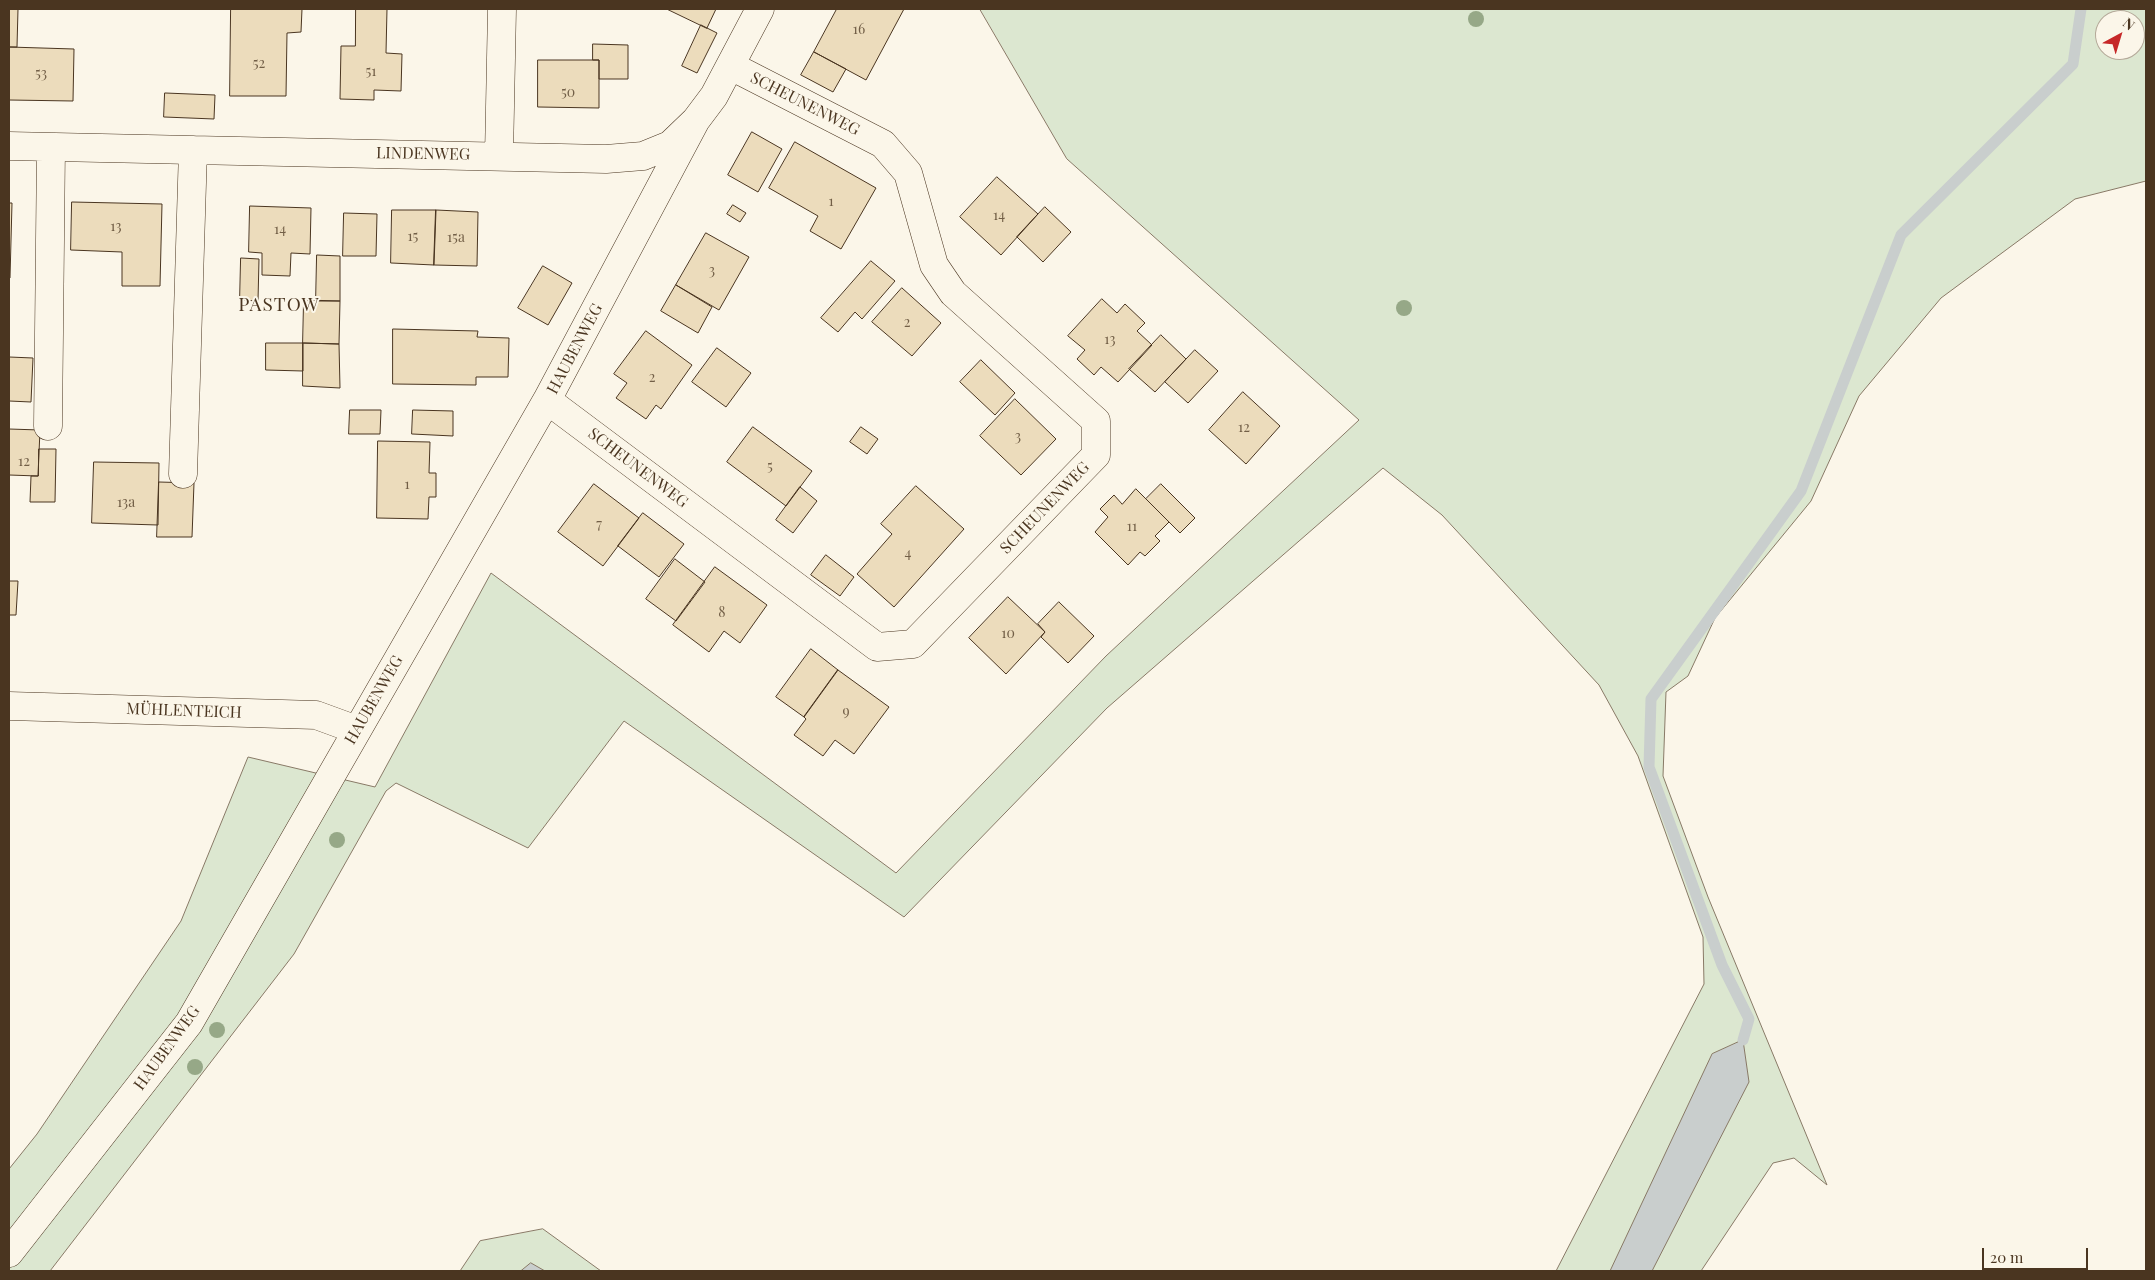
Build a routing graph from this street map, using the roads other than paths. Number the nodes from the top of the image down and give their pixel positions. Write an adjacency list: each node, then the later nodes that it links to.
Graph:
1 (502, 9): 8 (street)
2 (760, 9): 3 (street, LINDENWEG)
3 (731, 66): 4 (street, LINDENWEG); 9 (street, SCHEUNENWEG)
4 (696, 120): 8 (street, LINDENWEG); 9 (street, HAUBENWEG)
5 (9, 146): 6 (street, LINDENWEG)
6 (52, 147): 7 (street, LINDENWEG); 10 (street)
7 (193, 150): 8 (street, LINDENWEG); 11 (street)
8 (499, 156)
9 (547, 400): 13 (street, HAUBENWEG)
10 (48, 426)
11 (183, 474)
12 (9, 706): 13 (street, MÜHLENTEICH)
13 (357, 730): 14 (street, HAUBENWEG)
14 (9, 1253)

